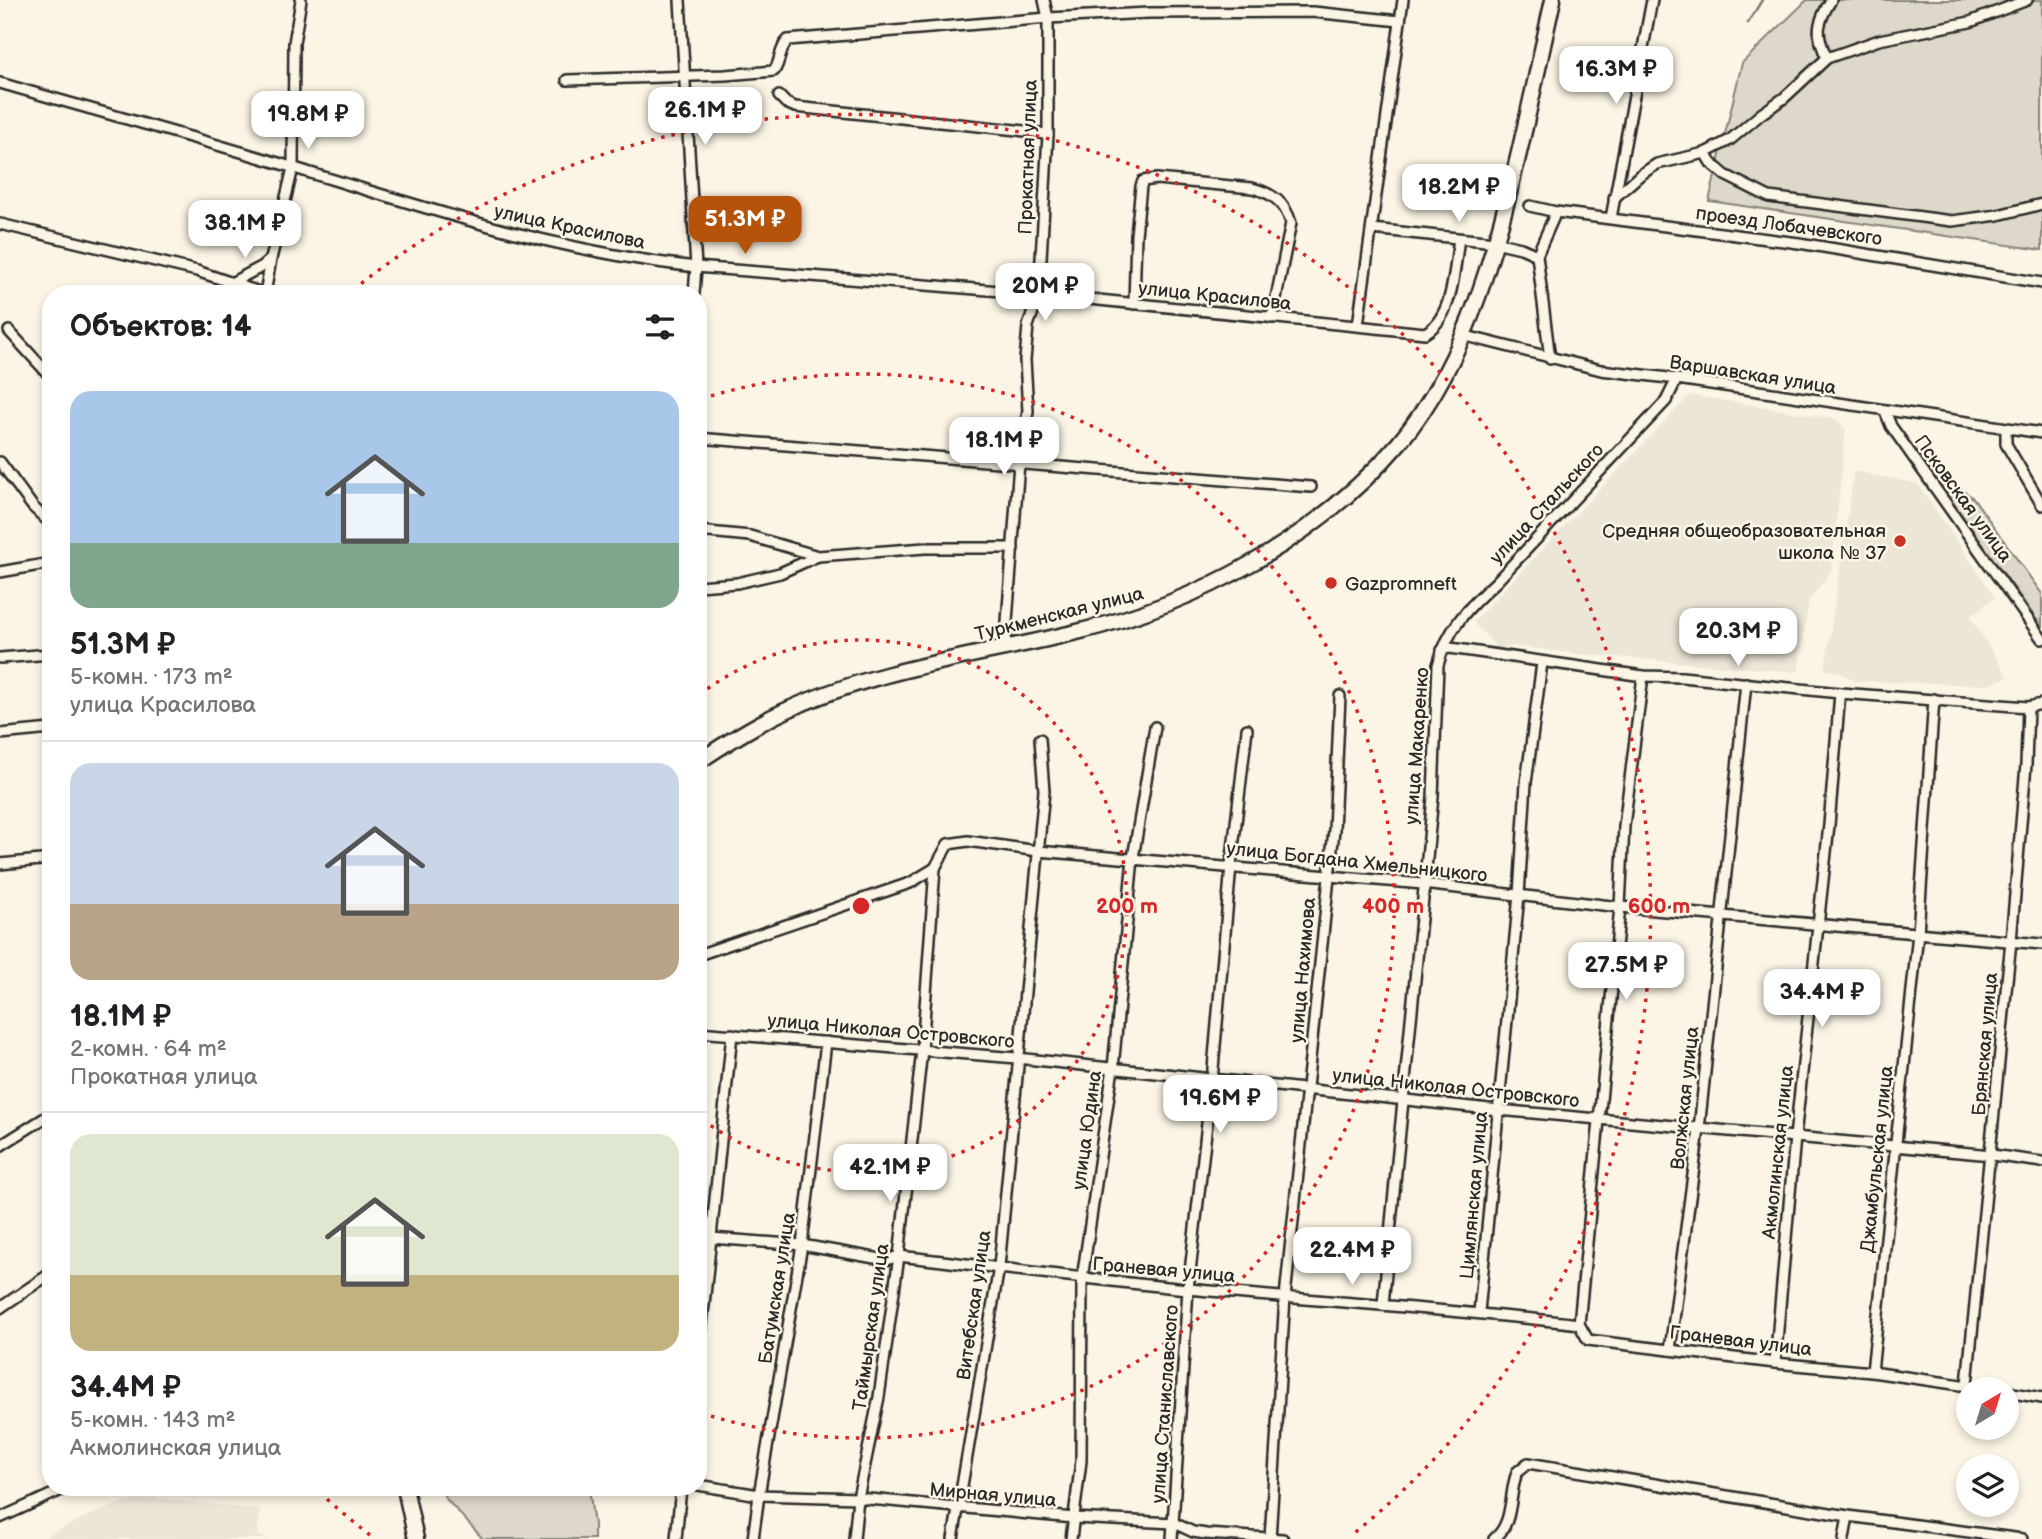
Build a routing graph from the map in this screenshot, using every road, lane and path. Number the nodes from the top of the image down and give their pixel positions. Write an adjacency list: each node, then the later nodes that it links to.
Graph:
1 (301, 0): 18 (street)
2 (680, 0): 12 (street)
3 (1044, 0): 9 (street, Прокатная улица)
4 (1403, 0): 10 (street)
5 (1553, 0): 27 (main road, Туркменская улица)
6 (1652, 0): 19 (street)
7 (1831, 0): 11 (street)
8 (2026, 0): 11 (street)
9 (1048, 18): 10 (street); 12 (street); 16 (street, Прокатная улица)
10 (1400, 21): 25 (street)
11 (1827, 58): 17 (street)
12 (686, 76): 13 (street); 30 (street)
13 (567, 80)
14 (0, 83): 18 (street, улица Красилова)
15 (779, 96): 16 (street)
16 (1048, 135): 36 (street, Прокатная улица)
17 (1705, 153): 19 (street); 20 (street)
18 (293, 167): 29 (street); 30 (street, улица Красилова)
19 (1614, 198): 23 (street)
20 (2042, 204)
21 (1530, 206): 22 (street, проезд Лобачевского)
22 (1556, 212): 23 (street, проезд Лобачевского); 28 (street)
23 (1611, 218): 32 (street, проезд Лобачевского)
24 (0, 224): 31 (street)
25 (1372, 229): 26 (street); 39 (street)
26 (1459, 239): 27 (street); 39 (street, улица Красилова)
27 (1495, 242): 28 (street); 41 (main road, Туркменская улица)
28 (1537, 256): 42 (street)
29 (271, 259): 31 (street); 34 (street)
30 (696, 267): 35 (street); 36 (street, улица Красилова)
31 (233, 282): 33 (street)
32 (2042, 283)
33 (241, 285)
34 (267, 285)
35 (695, 285)
36 (1039, 294): 37 (street, улица Красилова); 50 (street, Прокатная улица)
37 (1134, 304): 38 (street, улица Красилова); 38 (street)
38 (1272, 318): 39 (street, улица Красилова)
39 (1358, 325)
40 (9, 331): 43 (street)
41 (1462, 335): 42 (street, Варшавская улица); 61 (main road, Туркменская улица)
42 (1550, 359): 44 (street, Варшавская улица)
43 (42, 367)
44 (1677, 379): 45 (street, Варшавская улица); 62 (street, улица Стальского)
45 (1885, 411): 46 (street, Варшавская улица); 60 (street, Псковская улица)
46 (2006, 428): 47 (street, Варшавская улица); 52 (street)
47 (2042, 433)
48 (707, 439): 50 (street)
49 (0, 462): 53 (street)
50 (1019, 463): 51 (street); 55 (street, Прокатная улица)
51 (1311, 487)
52 (2042, 505)
53 (42, 516)
54 (707, 532): 56 (street)
55 (1013, 548): 56 (street); 61 (street, Прокатная улица)
56 (818, 556): 59 (street)
57 (42, 565): 58 (street)
58 (0, 572)
59 (707, 585)
60 (2042, 639)
61 (1005, 648): 78 (main road, Туркменская улица)
62 (1442, 650): 65 (street); 86 (street, улица Макаренко)
63 (42, 655): 64 (street)
64 (0, 658)
65 (1542, 663): 66 (street); 87 (street, Цимлянская улица)
66 (1643, 676): 67 (street); 88 (street)
67 (1746, 684): 68 (street); 89 (street, Волжская улица)
68 (1840, 693): 70 (street); 90 (street, Акмолинская улица)
69 (1340, 696): 85 (street, улица Нахимова)
70 (1934, 699): 72 (street); 91 (street, Джамбульская улица)
71 (2042, 704): 72 (street)
72 (2028, 707): 92 (street, Брянская улица)
73 (1155, 727): 80 (street, улица Юдина)
74 (1247, 729): 83 (street, улица Станиславского)
75 (42, 730): 76 (street)
76 (0, 734)
77 (1040, 739): 79 (street, Витебская улица)
78 (707, 756)
79 (1038, 851): 80 (street, улица Богдана Хмельницкого); 84 (street, улица Богдана Хмельницкого); 99 (street, Витебская улица)
80 (1133, 858): 83 (street, улица Богдана Хмельницкого); 100 (street, улица Юдина)
81 (42, 860): 82 (street)
82 (0, 864)
83 (1231, 866): 85 (street, улица Богдана Хмельницкого); 101 (street, улица Станиславского)
84 (935, 869): 94 (street, улица Богдана Хмельницкого); 98 (street, Таймырская улица)
85 (1328, 876): 86 (street, улица Богдана Хмельницкого); 102 (street, улица Нахимова)
86 (1423, 884): 87 (street, улица Богдана Хмельницкого); 103 (street, улица Макаренко)
87 (1519, 895): 88 (street, улица Богдана Хмельницкого); 104 (street, Цимлянская улица)
88 (1620, 907): 89 (street, улица Богдана Хмельницкого); 105 (street)
89 (1720, 916): 90 (street, улица Богдана Хмельницкого); 107 (street, Волжская улица)
90 (1819, 923): 91 (street, улица Богдана Хмельницкого); 108 (street, Акмолинская улица)
91 (1918, 933): 92 (street, улица Богдана Хмельницкого); 110 (street, Джамбульская улица)
92 (2011, 941): 93 (street, улица Богдана Хмельницкого); 111 (street, Брянская улица)
93 (2042, 944)
94 (707, 952)
95 (707, 1033): 96 (street, улица Николая Островского)
96 (732, 1034): 97 (street, улица Николая Островского); 114 (street)
97 (826, 1042): 98 (street, улица Николая Островского); 115 (street, Батумская улица)
98 (922, 1050): 99 (street, улица Николая Островского); 116 (street, Таймырская улица)
99 (1017, 1058): 100 (street, улица Николая Островского); 117 (street, Витебская улица)
100 (1113, 1068): 101 (street, улица Николая Островского); 119 (street, улица Юдина)
101 (1212, 1080): 102 (street, улица Николая Островского); 121 (street, улица Станиславского)
102 (1308, 1090): 103 (street, улица Николая Островского); 122 (street, улица Нахимова)
103 (1404, 1098): 104 (street, улица Николая Островского); 123 (street, улица Макаренко)
104 (1499, 1110): 105 (street, улица Николая Островского); 125 (street, Цимлянская улица)
105 (1600, 1119): 107 (street, улица Николая Островского); 126 (street)
106 (42, 1120): 109 (street)
107 (1699, 1129): 108 (street, улица Николая Островского); 127 (street, Волжская улица)
108 (1794, 1137): 110 (street, улица Николая Островского); 128 (street, Акмолинская улица)
109 (0, 1146)
110 (1895, 1146): 111 (street, улица Николая Островского); 129 (street, Джамбульская улица)
111 (1992, 1155): 112 (street, улица Николая Островского); 130 (street, Брянская улица)
112 (2042, 1162)
113 (707, 1237): 114 (street, Граневая улица)
114 (712, 1237): 115 (street, Граневая улица); 120 (street)
115 (802, 1245): 116 (street, Граневая улица); 135 (street, Батумская улица)
116 (899, 1256): 117 (street, Граневая улица); 139 (street, Таймырская улица)
117 (999, 1267): 119 (street, Граневая улица); 140 (street, Витебская улица)
118 (42, 1279): 124 (street)
119 (1082, 1279): 121 (street, Граневая улица); 143 (street, улица Юдина)
120 (707, 1282)
121 (1188, 1289): 122 (street, Граневая улица); 144 (street, улица Станиславского)
122 (1285, 1297): 123 (street, Граневая улица); 145 (street, улица Нахимова)
123 (1383, 1304): 125 (street, Граневая улица)
124 (0, 1308)
125 (1479, 1312): 126 (street, Граневая улица)
126 (1579, 1324): 127 (street, Граневая улица)
127 (1670, 1350): 128 (street, Граневая улица)
128 (1775, 1363): 129 (street, Граневая улица)
129 (1872, 1372): 131 (street, Граневая улица)
130 (1969, 1377)
131 (1956, 1382)
132 (2020, 1394): 133 (street)
133 (2042, 1398)
134 (707, 1486): 135 (street, Мирная улица)
135 (758, 1494): 139 (street, Мирная улица); 148 (street, Батумская улица)
136 (48, 1496): 142 (street)
137 (407, 1496): 146 (main road)
138 (680, 1496): 147 (street)
139 (858, 1498): 140 (street, Мирная улица); 149 (street, Таймырская улица)
140 (958, 1509): 143 (street, Мирная улица); 150 (street, Витебская улица)
141 (1848, 1516): 154 (street); 155 (street); 156 (street)
142 (0, 1518)
143 (1074, 1518): 144 (street, Мирная улица); 151 (street, улица Юдина)
144 (1174, 1522): 145 (street, Мирная улица); 152 (street, улица Станиславского)
145 (1270, 1538): 153 (street, Мирная улица)
146 (416, 1539)
147 (676, 1539)
148 (753, 1539)
149 (854, 1539)
150 (953, 1539)
151 (1071, 1539)
152 (1172, 1539)
153 (1283, 1539)
154 (1494, 1539)
155 (1844, 1539)
156 (2022, 1539)

